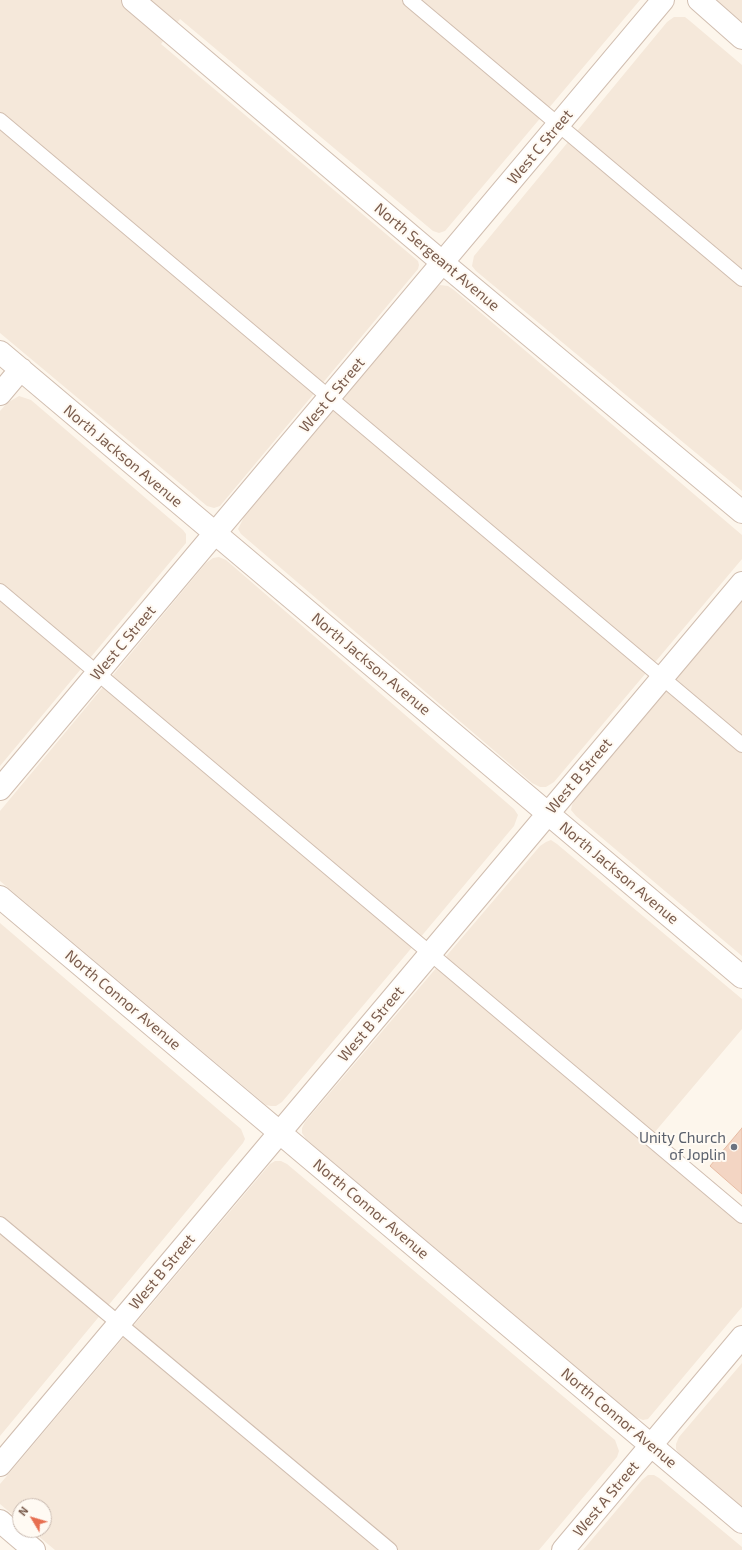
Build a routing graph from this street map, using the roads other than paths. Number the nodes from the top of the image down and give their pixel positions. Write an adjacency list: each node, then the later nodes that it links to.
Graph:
1 (133, 0): 8 (street, North Sergeant Avenue)
2 (410, 0): 7 (lane)
3 (664, 0): 7 (street, West C Street)
4 (699, 0): 5 (street)
5 (742, 38)
6 (0, 120): 13 (lane)
7 (559, 125): 8 (street, West C Street); 9 (lane)
8 (443, 263): 13 (street, West C Street); 14 (street, North Sergeant Avenue)
9 (742, 278)
10 (0, 352): 11 (street, North Jackson Avenue)
11 (20, 369): 12 (street); 15 (street, North Jackson Avenue)
12 (0, 394)
13 (330, 397): 15 (street, West C Street); 19 (lane)
14 (742, 512)
15 (215, 533): 18 (street, West C Street); 22 (street, North Jackson Avenue)
16 (742, 583): 19 (street, West B Street)
17 (0, 591): 18 (lane)
18 (98, 673): 21 (street, West C Street); 24 (lane)
19 (663, 678): 20 (lane); 22 (street, West B Street)
20 (742, 745)
21 (0, 789)
22 (548, 813): 24 (street, West B Street); 25 (street, North Jackson Avenue)
23 (0, 897): 26 (street, North Connor Avenue)
24 (430, 954): 26 (street, West B Street); 27 (lane)
25 (742, 977)
26 (280, 1132): 29 (street, West B Street); 31 (street, North Connor Avenue)
27 (742, 1216)
28 (0, 1224): 29 (lane)
29 (119, 1323): 32 (street, West B Street); 36 (lane)
30 (742, 1337): 31 (street, West A Street)
31 (651, 1445): 34 (street, North Connor Avenue); 37 (street, West A Street)
32 (0, 1465)
33 (0, 1521): 35 (street)
34 (742, 1522)
35 (34, 1550)
36 (390, 1550)
37 (563, 1550)

